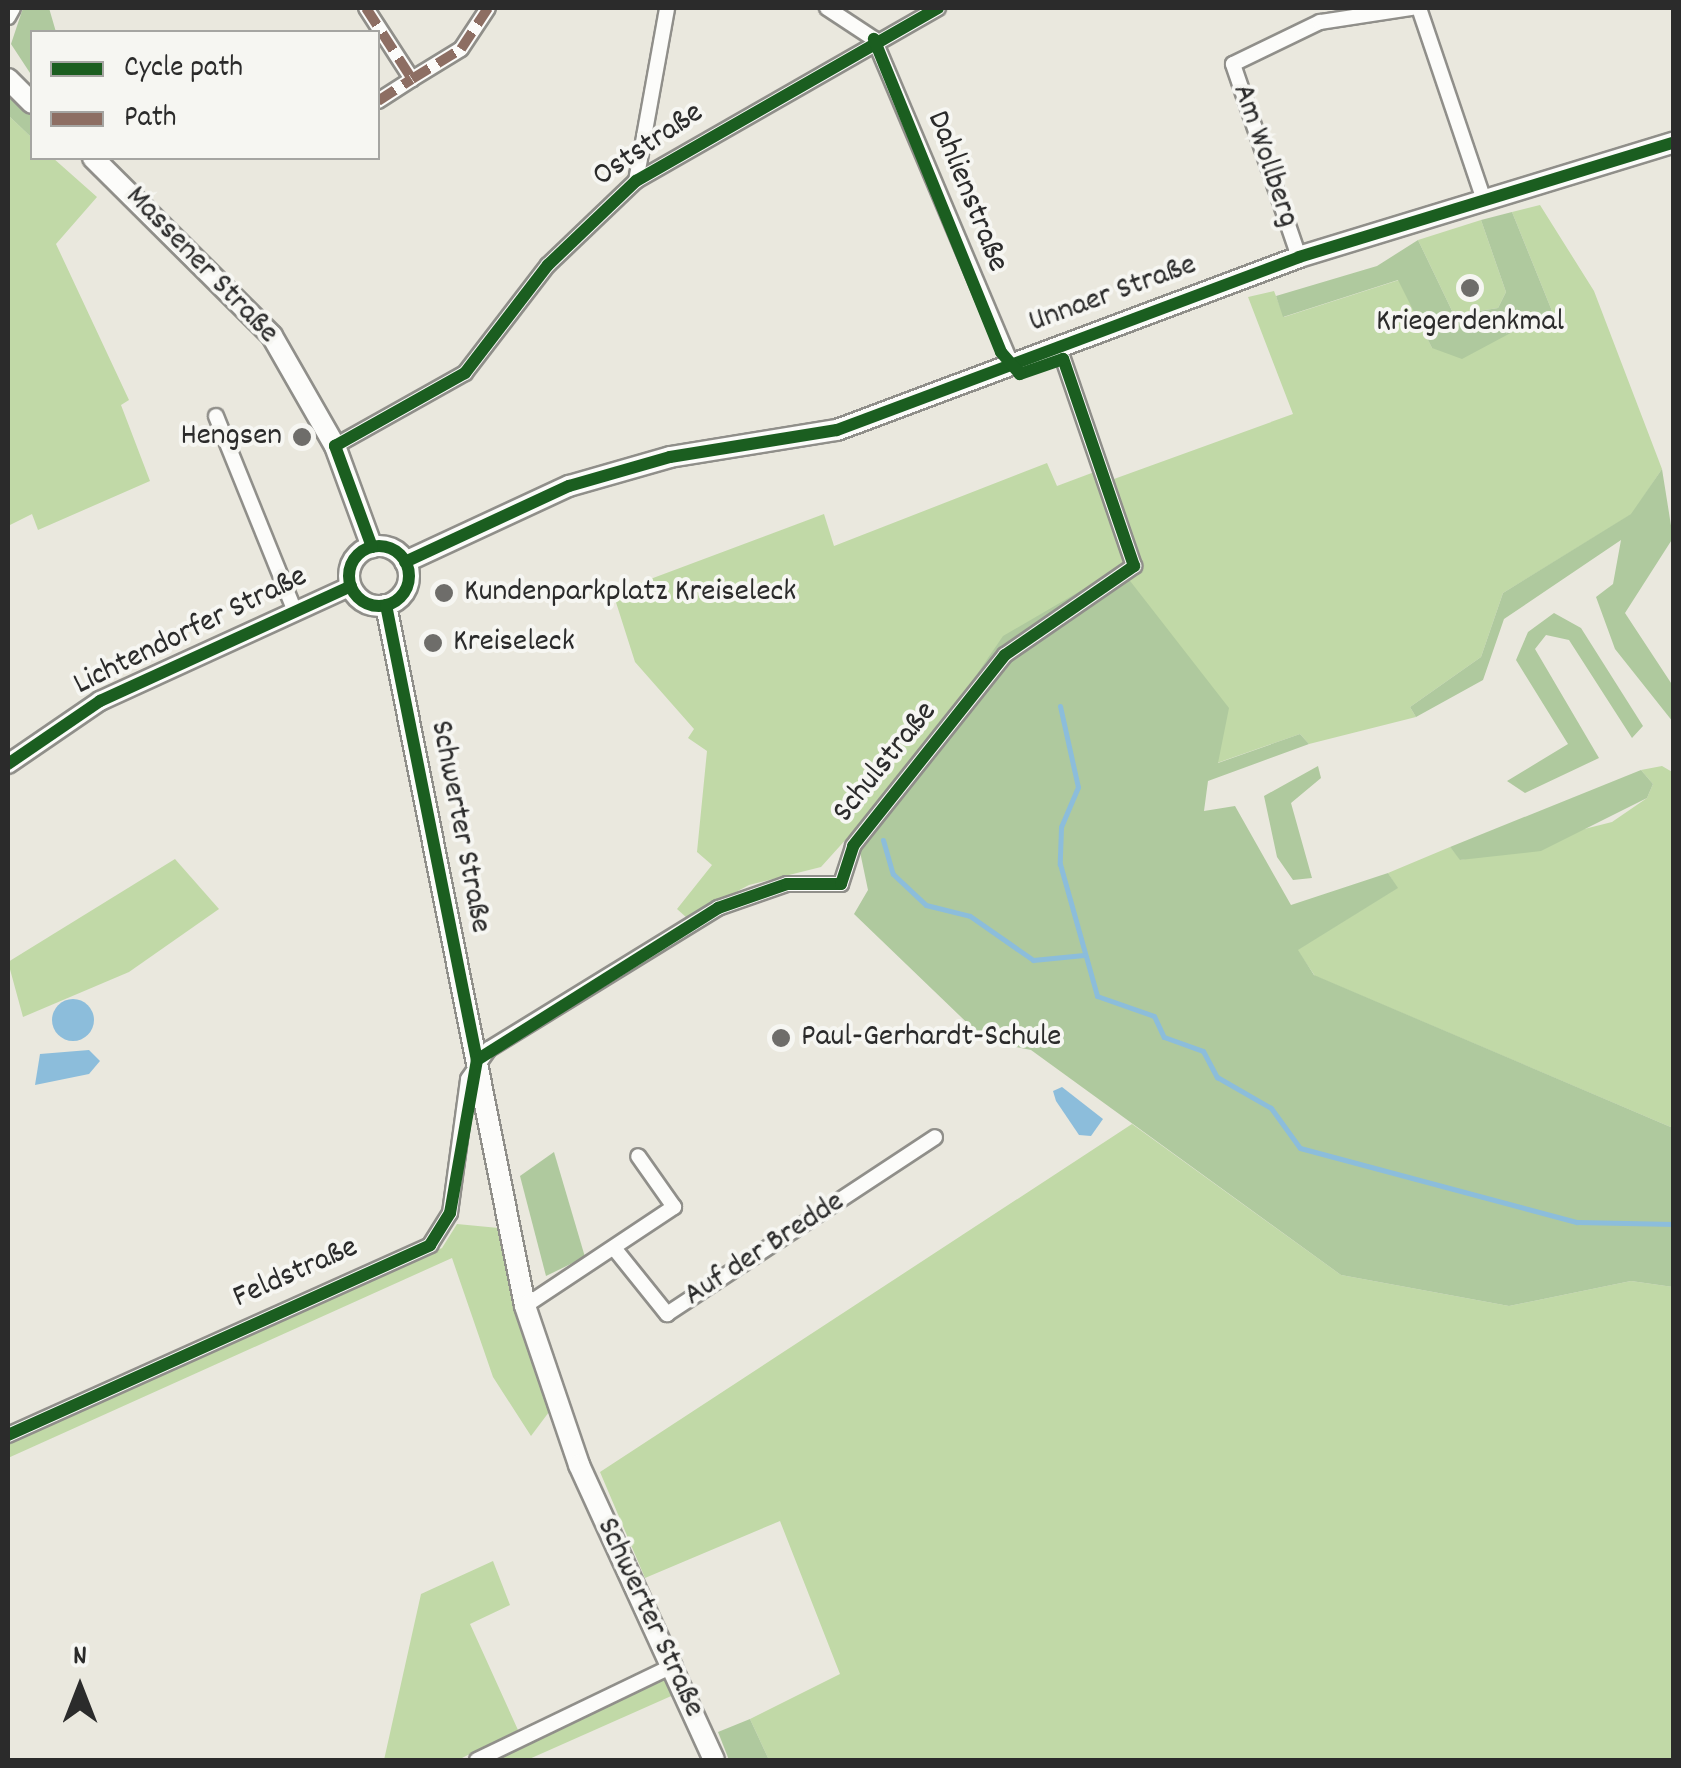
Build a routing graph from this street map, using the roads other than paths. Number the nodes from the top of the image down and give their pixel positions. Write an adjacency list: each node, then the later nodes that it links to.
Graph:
1 (14, 8): 9 (street)
2 (366, 8): 12 (street)
3 (488, 8): 12 (street)
4 (667, 8): 17 (street)
5 (828, 8): 10 (street)
6 (938, 8): 10 (street, Oststraße)
7 (1416, 8): 8 (street, Am Wollberg); 18 (street, Am Wollberg)
8 (1317, 15): 19 (street, Am Wollberg)
9 (8, 17)
10 (874, 40): 17 (street, Oststraße); 21 (street, Dahlienstraße)
11 (8, 78): 13 (main road)
12 (412, 79): 14 (street)
13 (30, 100)
14 (380, 100)
15 (1674, 142): 18 (main road, Unnaer Straße)
16 (94, 160): 23 (main road, Massener Straße)
17 (636, 181): 23 (street, Oststraße)
18 (1484, 200): 19 (main road, Unnaer Straße)
19 (1299, 257): 21 (main road, Unnaer Straße)
20 (1064, 359): 30 (street, Schulstraße)
21 (1010, 363): 25 (main road, Unnaer Straße)
22 (216, 416): 28 (street)
23 (335, 446): 24 (main road, Massener Straße)
24 (372, 547): 25 (main road); 26 (main road)
25 (406, 562): 27 (main road)
26 (351, 586): 27 (main road); 28 (street, Lichtendorfer Straße)
27 (386, 605): 30 (main road, Schwerter Straße)
28 (294, 609): 29 (street, Lichtendorfer Straße)
29 (8, 764)
30 (477, 1060): 34 (main road, Schwerter Straße); 35 (street, Feldstraße)
31 (936, 1137): 33 (street, Auf der Bredde)
32 (638, 1156): 33 (street)
33 (614, 1248): 34 (street)
34 (524, 1306): 36 (main road, Schwerter Straße)
35 (8, 1435)
36 (674, 1665): 37 (street); 38 (main road, Schwerter Straße)
37 (476, 1760)
38 (714, 1760)

